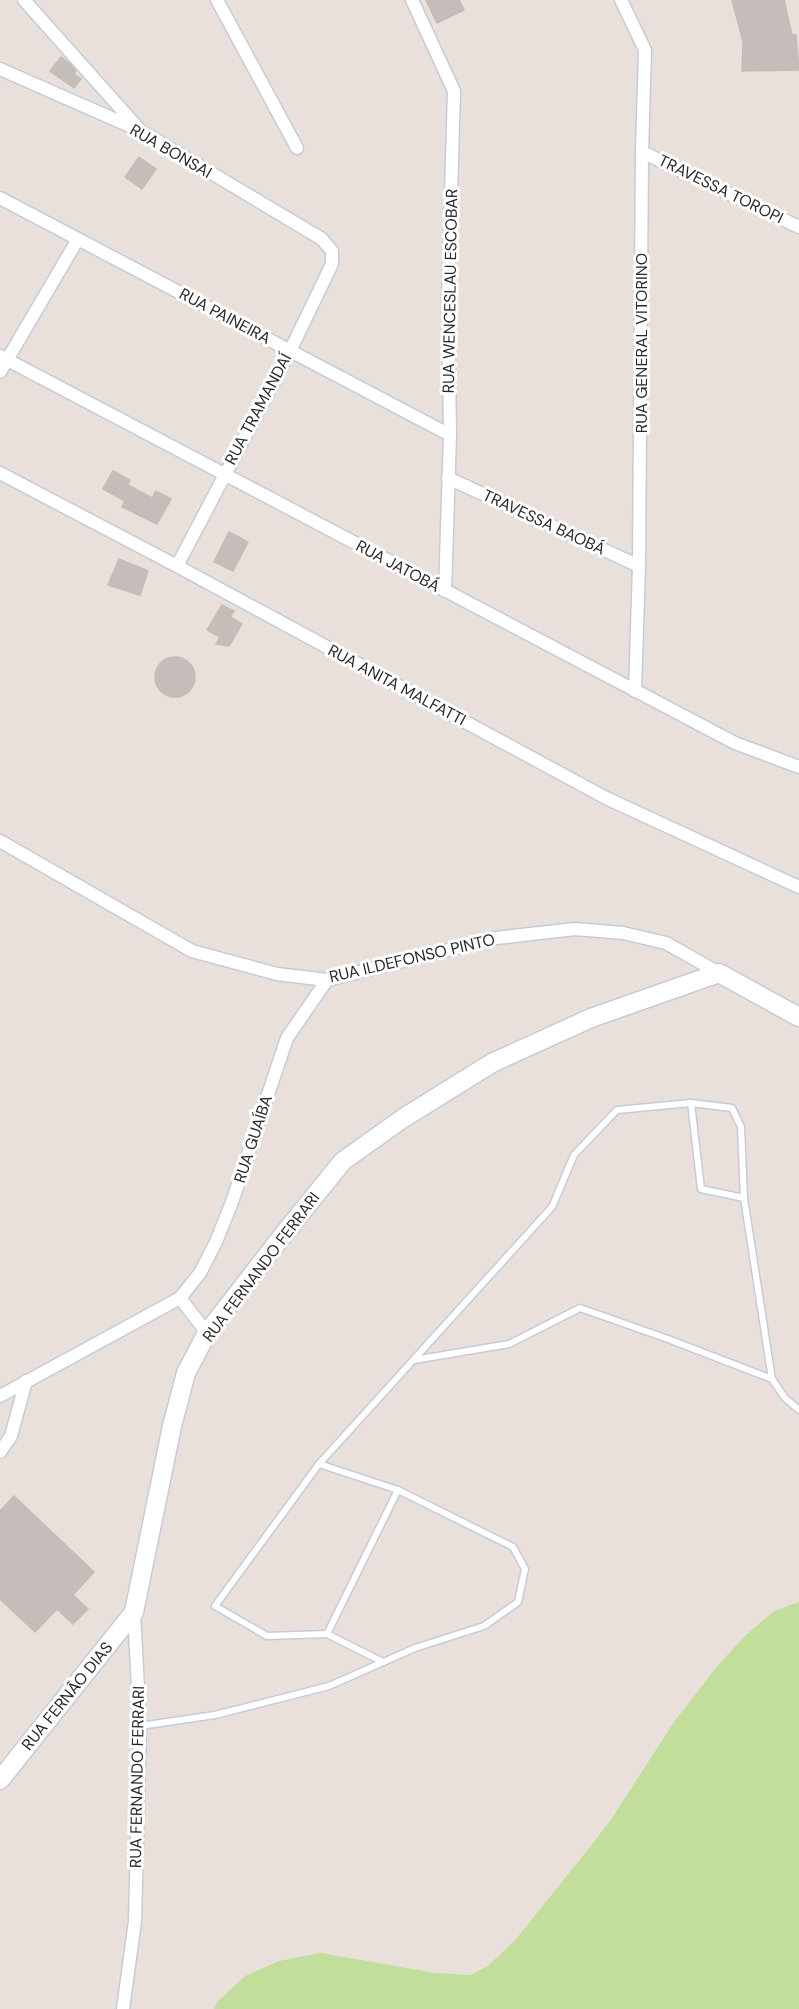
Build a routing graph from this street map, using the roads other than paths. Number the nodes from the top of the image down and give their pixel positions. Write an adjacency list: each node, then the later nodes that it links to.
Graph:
1 (24, 0): 6 (street)
2 (217, 0): 7 (street)
3 (412, 0): 16 (street, RUA WENCESLAU ESCOBAR)
4 (621, 0): 8 (street, RUA GENERAL VITORINO)
5 (0, 69): 6 (street, RUA BONSAI)
6 (141, 131): 12 (street, RUA BONSAI)
7 (297, 148)
8 (642, 152): 10 (street, TRAVESSA TOROPI); 21 (street, RUA GENERAL VITORINO)
9 (0, 198): 11 (street, RUA PAINEIRA)
10 (799, 227)
11 (78, 239): 13 (street, RUA PAINEIRA); 14 (street)
12 (332, 251): 13 (street, RUA TRAMANDAÍ)
13 (290, 351): 16 (street, RUA PAINEIRA); 18 (street, RUA TRAMANDAÍ)
14 (3, 358): 15 (street); 18 (street, RUA JATOBÁ)
15 (0, 372)
16 (450, 435): 19 (street, RUA WENCESLAU ESCOBAR)
17 (0, 473): 20 (street, RUA ANITA MALFATTI)
18 (224, 474): 20 (street, RUA TRAMANDAÍ); 22 (street, RUA JATOBÁ)
19 (448, 478): 21 (street, TRAVESSA BAOBÁ); 22 (street, RUA WENCESLAU ESCOBAR)
20 (177, 566): 26 (street, RUA ANITA MALFATTI)
21 (639, 566): 23 (street, RUA GENERAL VITORINO)
22 (445, 591): 23 (street, RUA JATOBÁ)
23 (635, 692): 24 (street, RUA JATOBÁ)
24 (799, 767)
25 (0, 841): 28 (street, RUA ILDEFONSO PINTO)
26 (799, 887)
27 (719, 974): 28 (street, RUA ILDEFONSO PINTO); 29 (main road, RUA ILDEFONSO PINTO); 33 (main road, RUA FERNANDO FERRARI)
28 (327, 980): 32 (street, RUA GUAÍBA)
29 (799, 1017)
30 (691, 1103): 31 (lane); 31 (lane); 34 (lane)
31 (744, 1198): 35 (lane)
32 (180, 1298): 33 (street); 36 (street, RUA GUAÍBA)
33 (207, 1333): 42 (main road, RUA FERNANDO FERRARI)
34 (413, 1360): 35 (lane); 40 (lane)
35 (772, 1379): 38 (lane)
36 (26, 1381): 37 (street, RUA GUAÍBA); 39 (street)
37 (0, 1396)
38 (799, 1410)
39 (0, 1452)
40 (319, 1464): 41 (lane); 43 (lane)
41 (398, 1490): 43 (lane); 44 (lane)
42 (135, 1612): 45 (street, RUA FERNANDO FERRARI); 46 (main road, RUA FERNÃO DIAS)
43 (327, 1634): 44 (lane)
44 (383, 1662): 45 (lane)
45 (141, 1726): 47 (street, RUA FERNANDO FERRARI)
46 (0, 1780)
47 (123, 2009)

